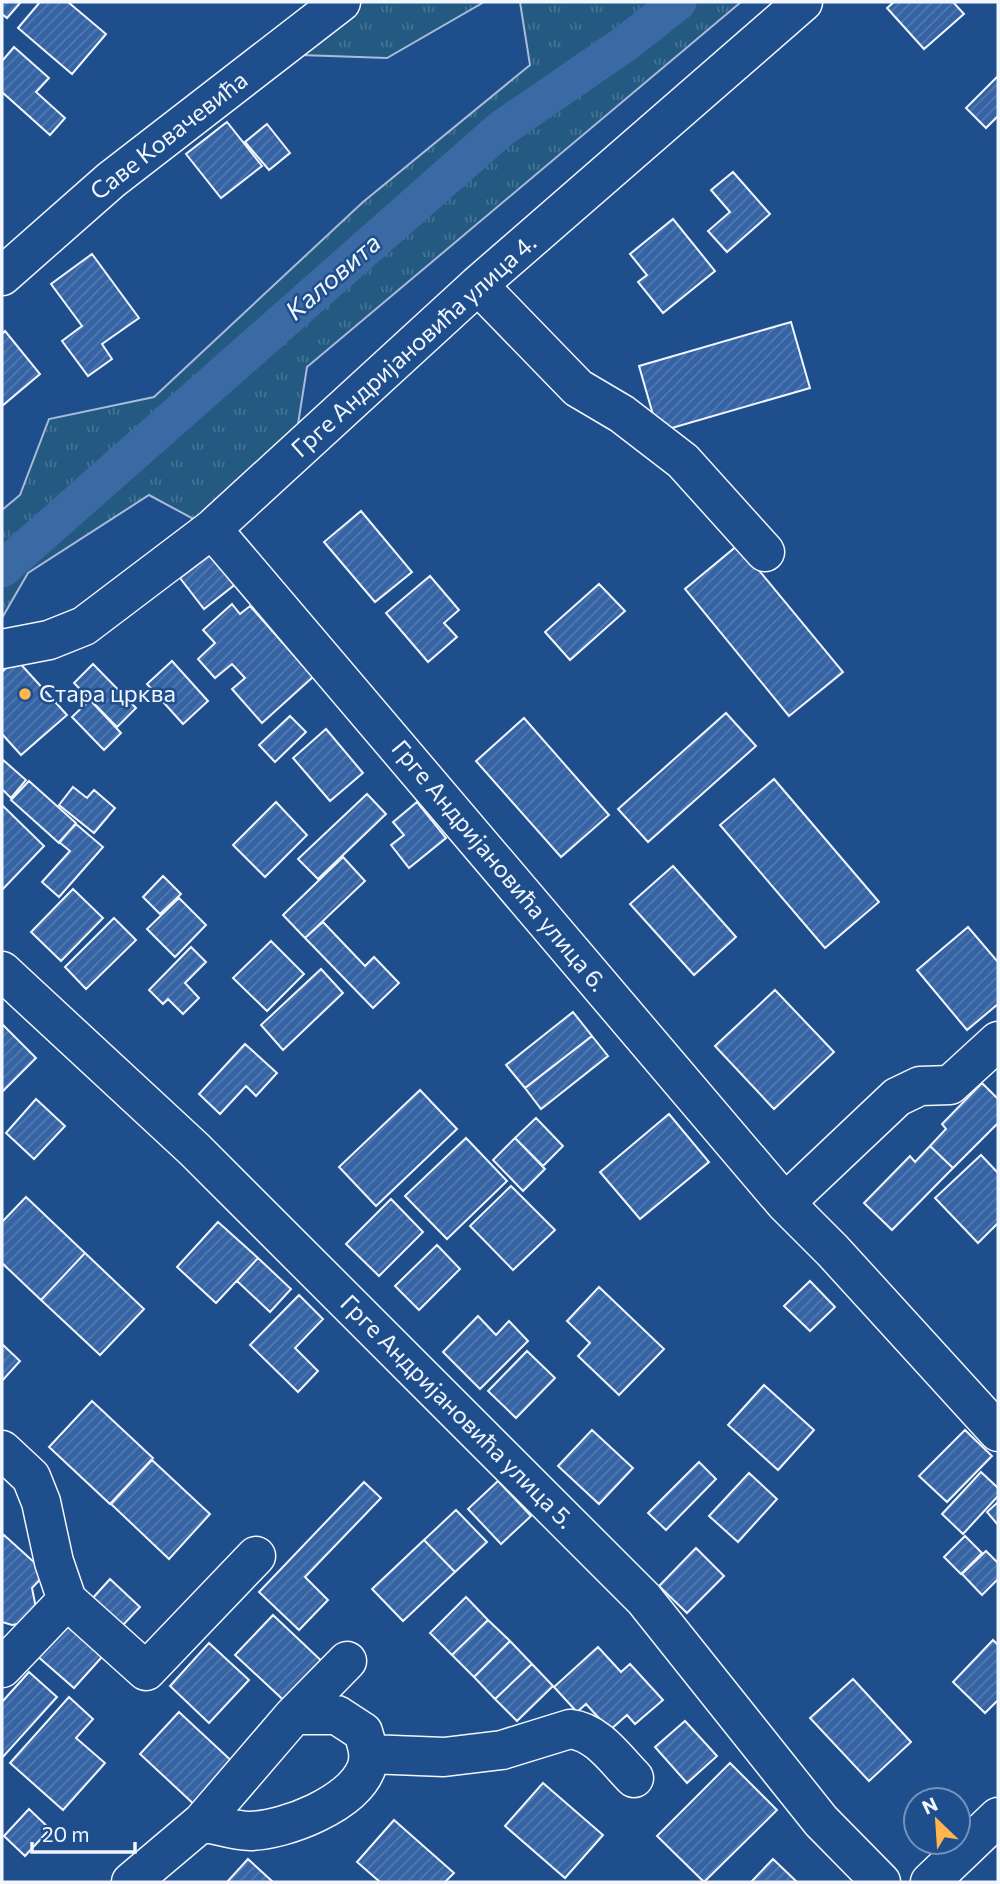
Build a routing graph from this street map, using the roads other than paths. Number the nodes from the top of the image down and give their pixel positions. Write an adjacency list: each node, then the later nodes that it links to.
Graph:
1 (341, 2): 3 (street, Саве Ковачевића)
2 (803, 2): 4 (street, Грге Андријановића улица 4.)
3 (2, 276)
4 (478, 285): 5 (street, Грге Андријановића улица 4.); 6 (street)
5 (212, 529): 7 (street, Грге Андријановића улица 4.); 10 (street, Грге Андријановића улица 6.)
6 (765, 552)
7 (2, 649)
8 (2, 971): 23 (street, Грге Андријановића улица 5.)
9 (998, 1041): 10 (street)
10 (785, 1203): 11 (street, Грге Андријановића улица 6.)
11 (998, 1432)
12 (2, 1450): 14 (street)
13 (256, 1556): 14 (street)
14 (68, 1600): 16 (street)
15 (347, 1661): 17 (street)
16 (2, 1668)
17 (294, 1715): 18 (street); 21 (street)
18 (369, 1754): 19 (street); 21 (street)
19 (634, 1778)
20 (997, 1820): 24 (street)
21 (202, 1822): 22 (street)
22 (131, 1882)
23 (881, 1882)
24 (930, 1882)

